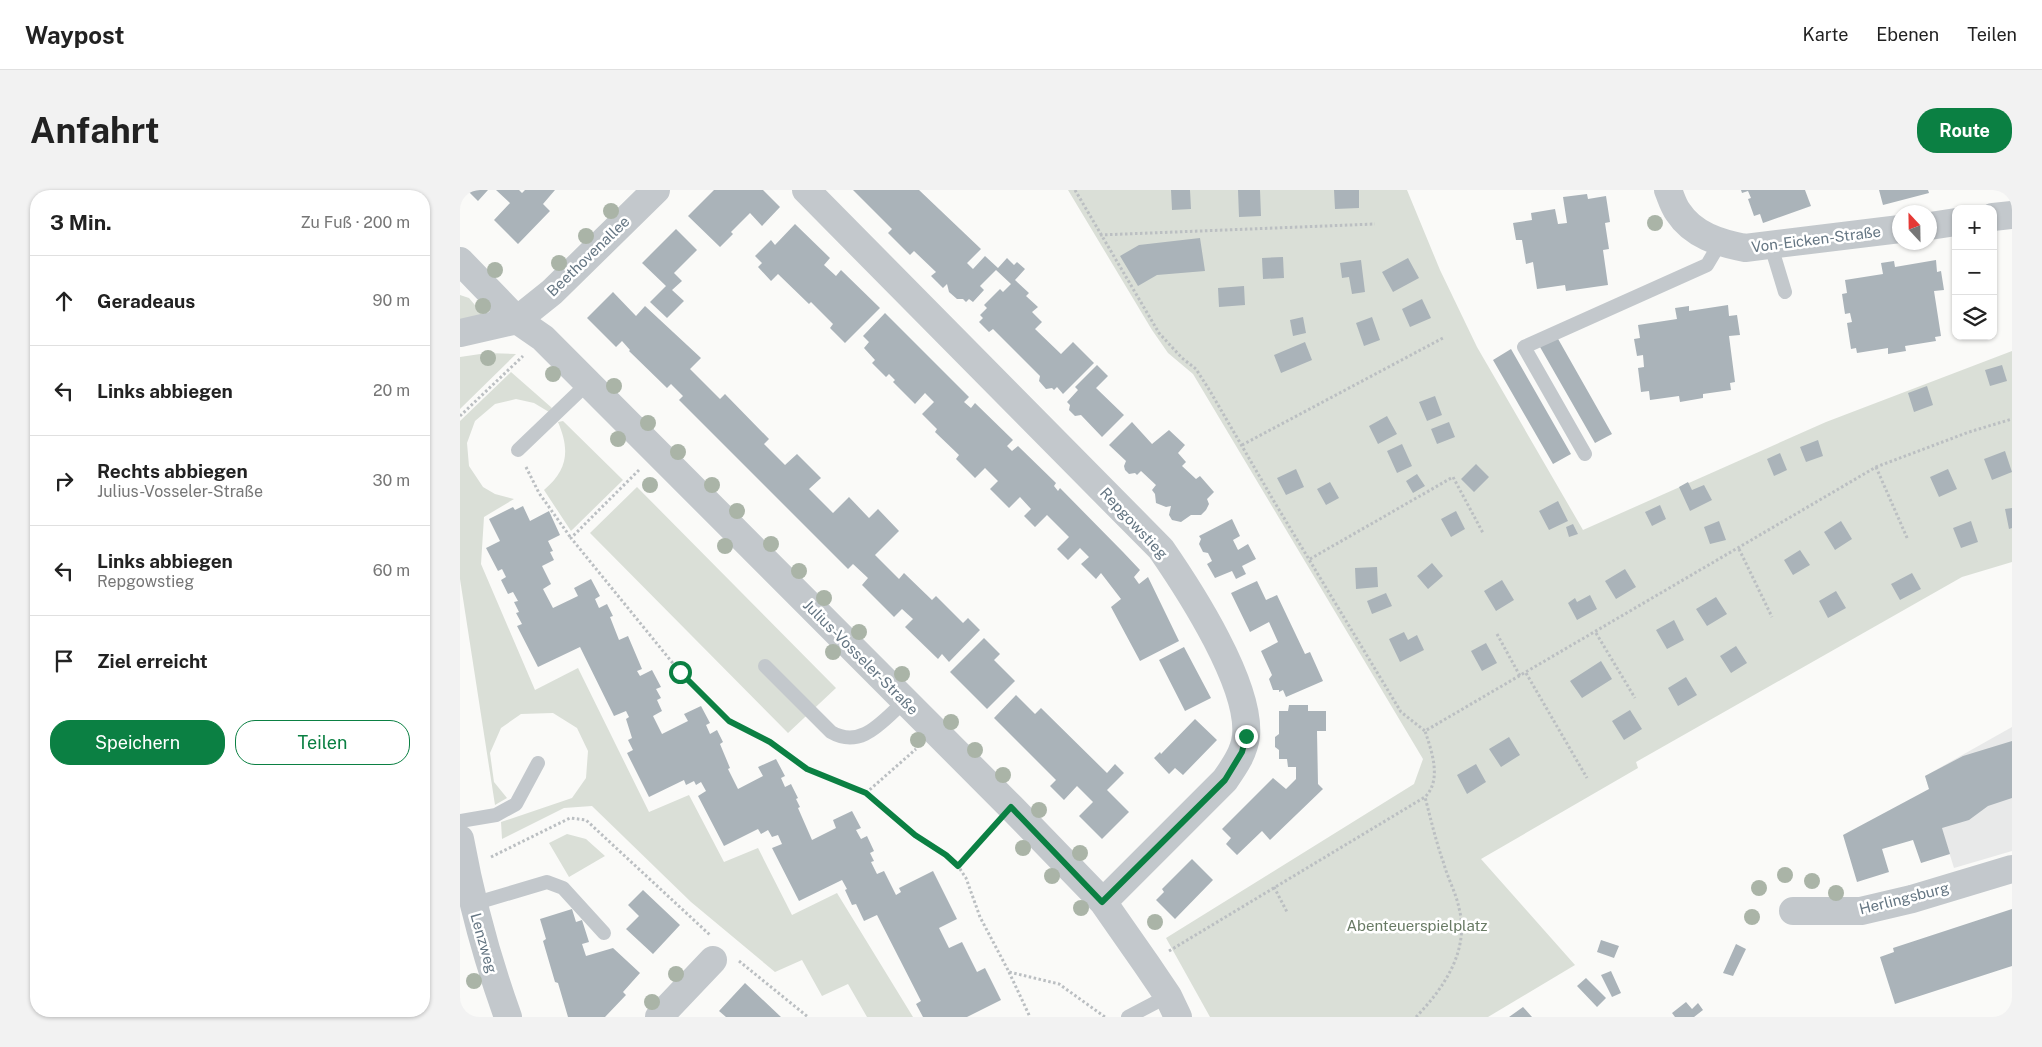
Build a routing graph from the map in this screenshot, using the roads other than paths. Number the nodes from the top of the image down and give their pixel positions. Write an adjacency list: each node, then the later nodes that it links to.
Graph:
1 (656, 190): 13 (street, Beethovenallee)
2 (806, 190): 24 (street, Repgowstieg)
3 (1668, 190): 9 (street, Von-Eicken-Straße)
4 (2012, 215): 5 (street)
5 (1997, 217)
6 (1952, 223): 7 (street)
7 (1937, 225)
8 (1892, 231): 10 (street, Von-Eicken-Straße)
9 (1720, 243): 10 (street, Von-Eicken-Straße); 17 (lane)
10 (1770, 246): 12 (lane)
11 (460, 262): 13 (street, Julius-Vosseler-Straße)
12 (1785, 292)
13 (517, 320): 14 (street); 15 (street, Julius-Vosseler-Straße)
14 (460, 333)
15 (588, 383): 16 (lane); 19 (street, Julius-Vosseler-Straße)
16 (518, 450)
17 (1586, 454)
18 (765, 666): 19 (lane)
19 (905, 701): 24 (street, Julius-Vosseler-Straße)
20 (538, 763): 21 (lane)
21 (460, 821)
22 (460, 838): 25 (street, Lenzweg)
23 (2012, 869): 26 (street, Herlingsburg)
24 (1102, 902): 29 (street, Julius-Vosseler-Straße)
25 (473, 904): 27 (lane); 30 (street, Lenzweg)
26 (1793, 912)
27 (604, 933)
28 (719, 951): 31 (street)
29 (1173, 1006): 32 (lane)
30 (508, 1017)
31 (659, 1017)
32 (1128, 1017)

